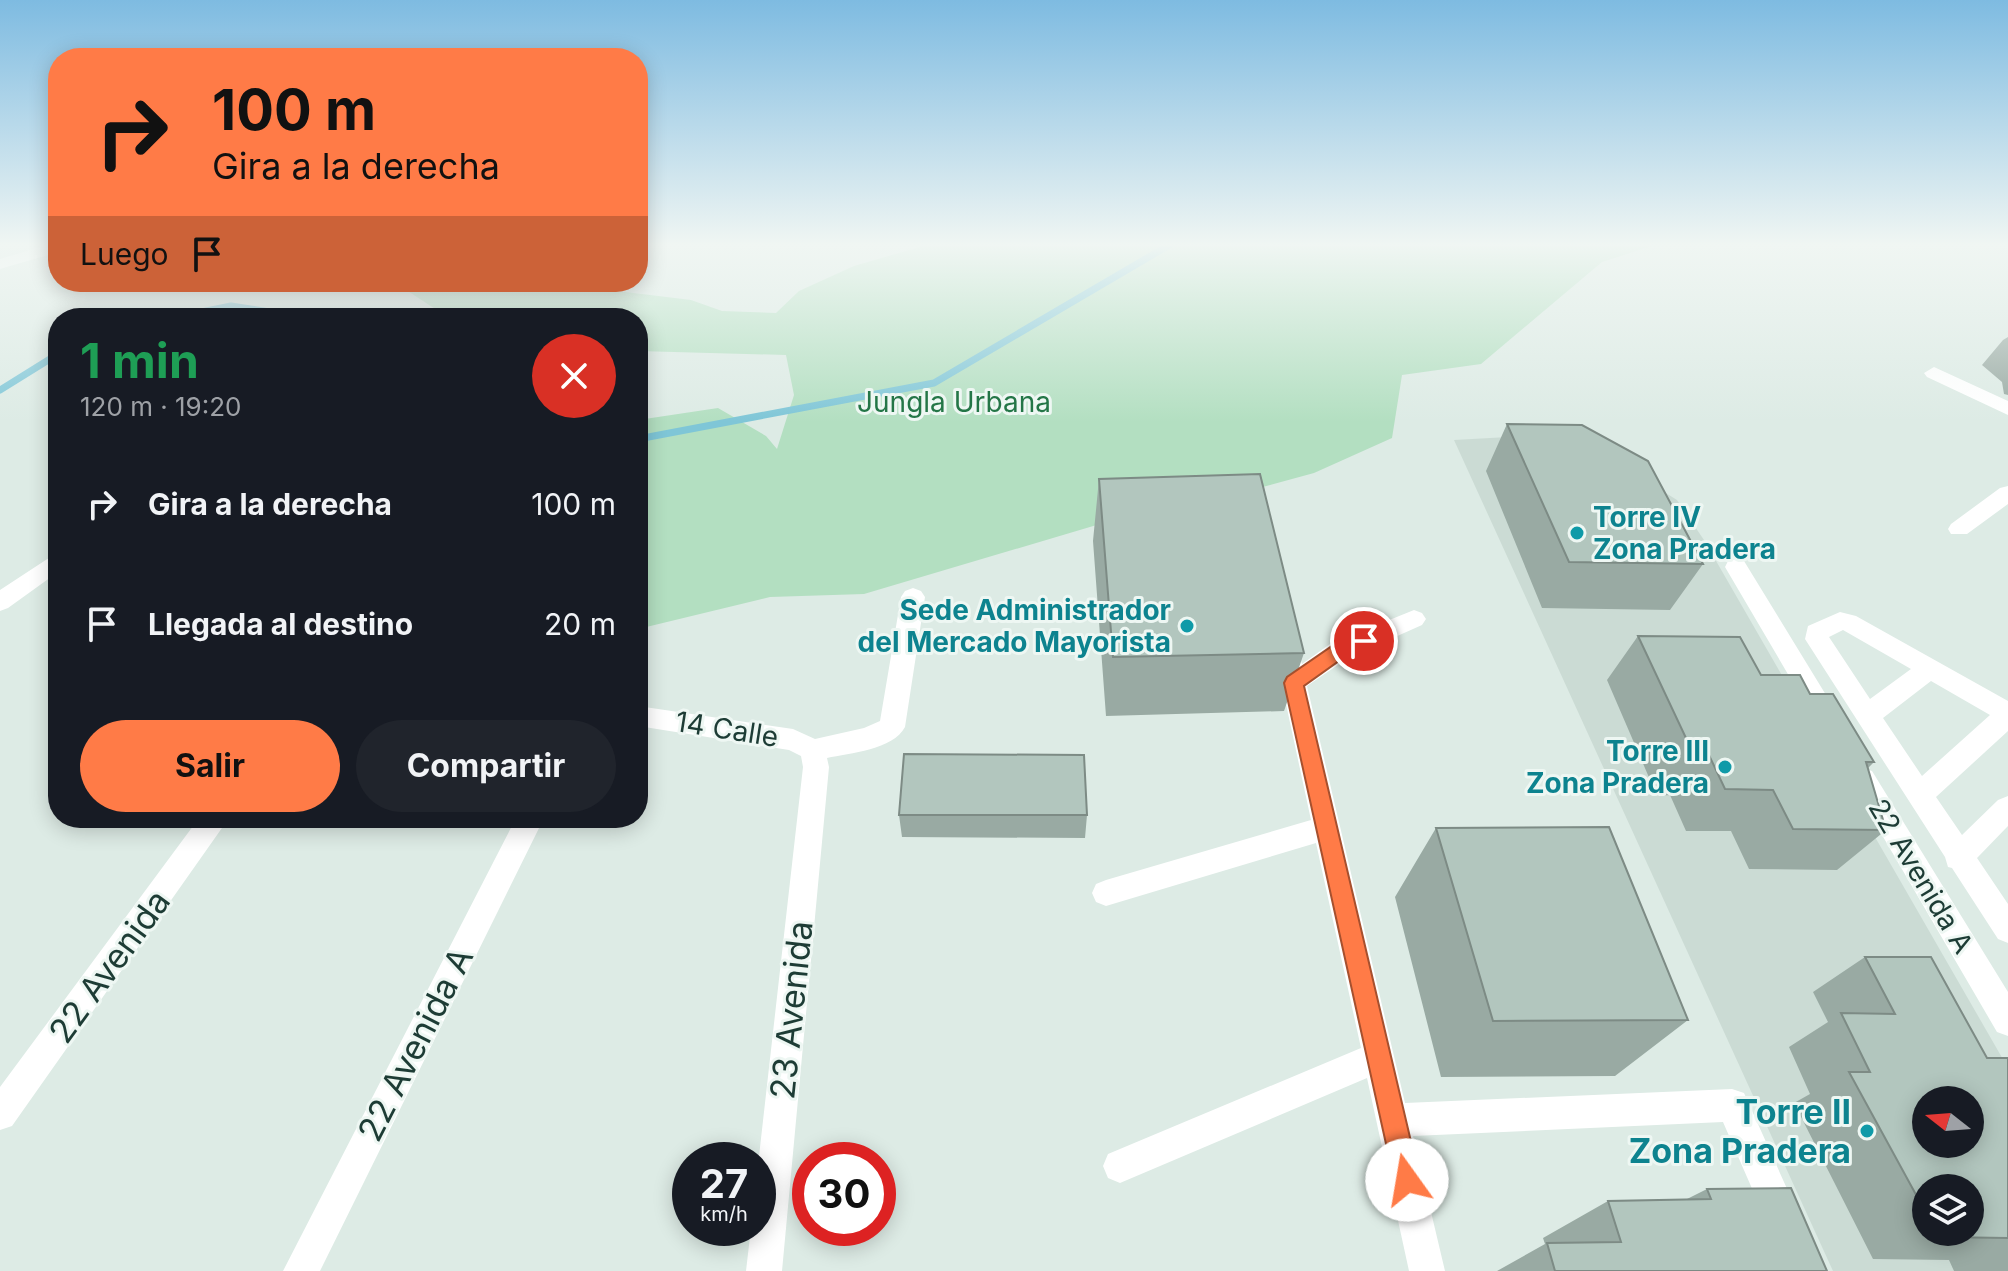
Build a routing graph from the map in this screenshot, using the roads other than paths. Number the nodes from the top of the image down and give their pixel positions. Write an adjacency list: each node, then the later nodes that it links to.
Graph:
1 (1934, 373): 2 (street)
2 (2008, 409)
3 (2008, 493): 4 (street)
4 (1959, 529)
5 (48, 566): 7 (street); 9 (street)
6 (1736, 567): 26 (street, 22 Avenida A)
7 (0, 581)
8 (913, 597): 17 (street)
9 (0, 602)
10 (1414, 619): 13 (street)
11 (1280, 622): 13 (street)
12 (1932, 667): 14 (street); 15 (street); 15 (street)
13 (1293, 683): 22 (street)
14 (2008, 714): 18 (street)
15 (1868, 715): 18 (street)
16 (648, 718): 17 (street, 14 Calle)
17 (813, 750): 31 (street, 23 Avenida)
18 (1919, 796): 23 (street)
19 (2008, 808): 23 (street)
20 (208, 828): 28 (street, 22 Avenida)
21 (525, 828): 32 (street, 22 Avenida A)
22 (1327, 828): 24 (street); 27 (street)
23 (1958, 858): 25 (street)
24 (1106, 893)
25 (2008, 929)
26 (2008, 1021)
27 (1378, 1057): 29 (street); 30 (street)
28 (0, 1114)
29 (1393, 1120): 33 (street); 34 (street)
30 (1120, 1166)
31 (761, 1270)
32 (301, 1271)
33 (1427, 1271)
34 (1806, 1271)

